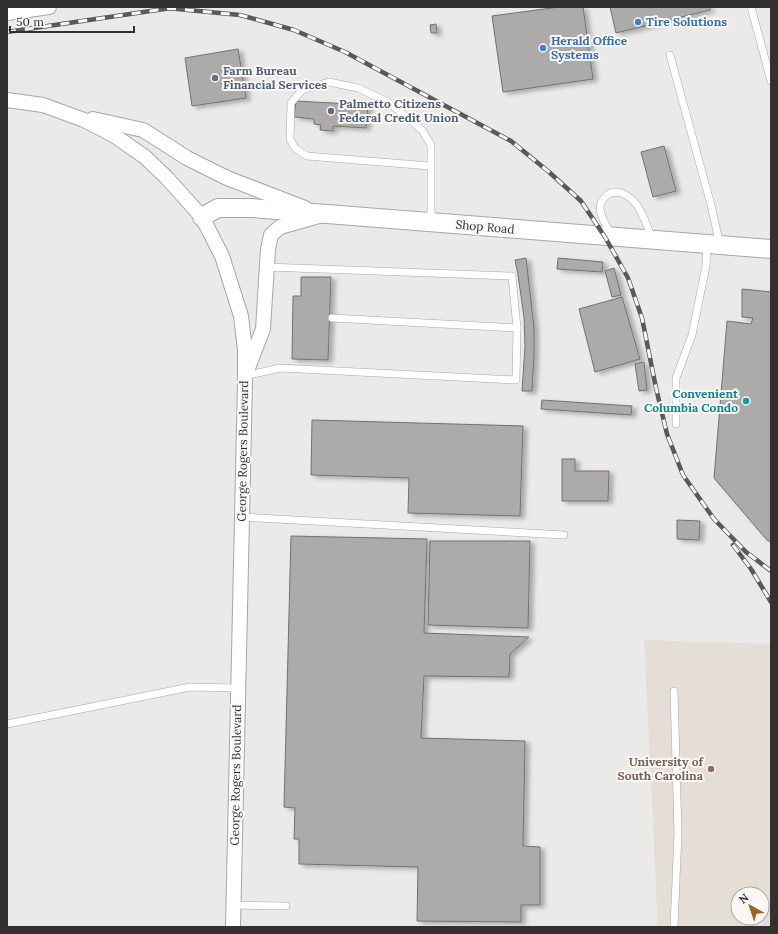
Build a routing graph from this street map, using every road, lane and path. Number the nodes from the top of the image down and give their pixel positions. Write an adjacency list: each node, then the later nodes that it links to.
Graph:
1 (49, 7): 3 (street)
2 (751, 7): 5 (lane)
3 (7, 13)
4 (670, 55): 14 (lane)
5 (771, 81)
6 (7, 100): 7 (street, George Rogers Boulevard)
7 (60, 111): 9 (street); 10 (street, George Rogers Boulevard)
8 (430, 166): 8 (lane); 11 (lane)
9 (323, 214): 10 (street, Shop Road); 11 (street, Shop Road); 16 (street)
10 (202, 217): 19 (street, George Rogers Boulevard)
11 (431, 223): 12 (street, Shop Road)
12 (612, 237): 13 (street, Shop Road); 13 (lane)
13 (652, 240): 14 (street, Shop Road)
14 (714, 245): 15 (street, Shop Road); 20 (lane)
15 (771, 249)
16 (267, 267): 18 (lane); 19 (street)
17 (332, 318): 18 (lane)
18 (517, 328): 19 (lane)
19 (245, 376): 21 (street, George Rogers Boulevard)
20 (676, 424)
21 (242, 517): 22 (lane); 23 (street, George Rogers Boulevard)
22 (564, 535)
23 (238, 688): 25 (lane); 26 (street, George Rogers Boulevard)
24 (674, 691): 29 (lane)
25 (7, 724)
26 (233, 905): 27 (lane); 28 (street, George Rogers Boulevard)
27 (286, 906)
28 (233, 927)
29 (674, 927)

